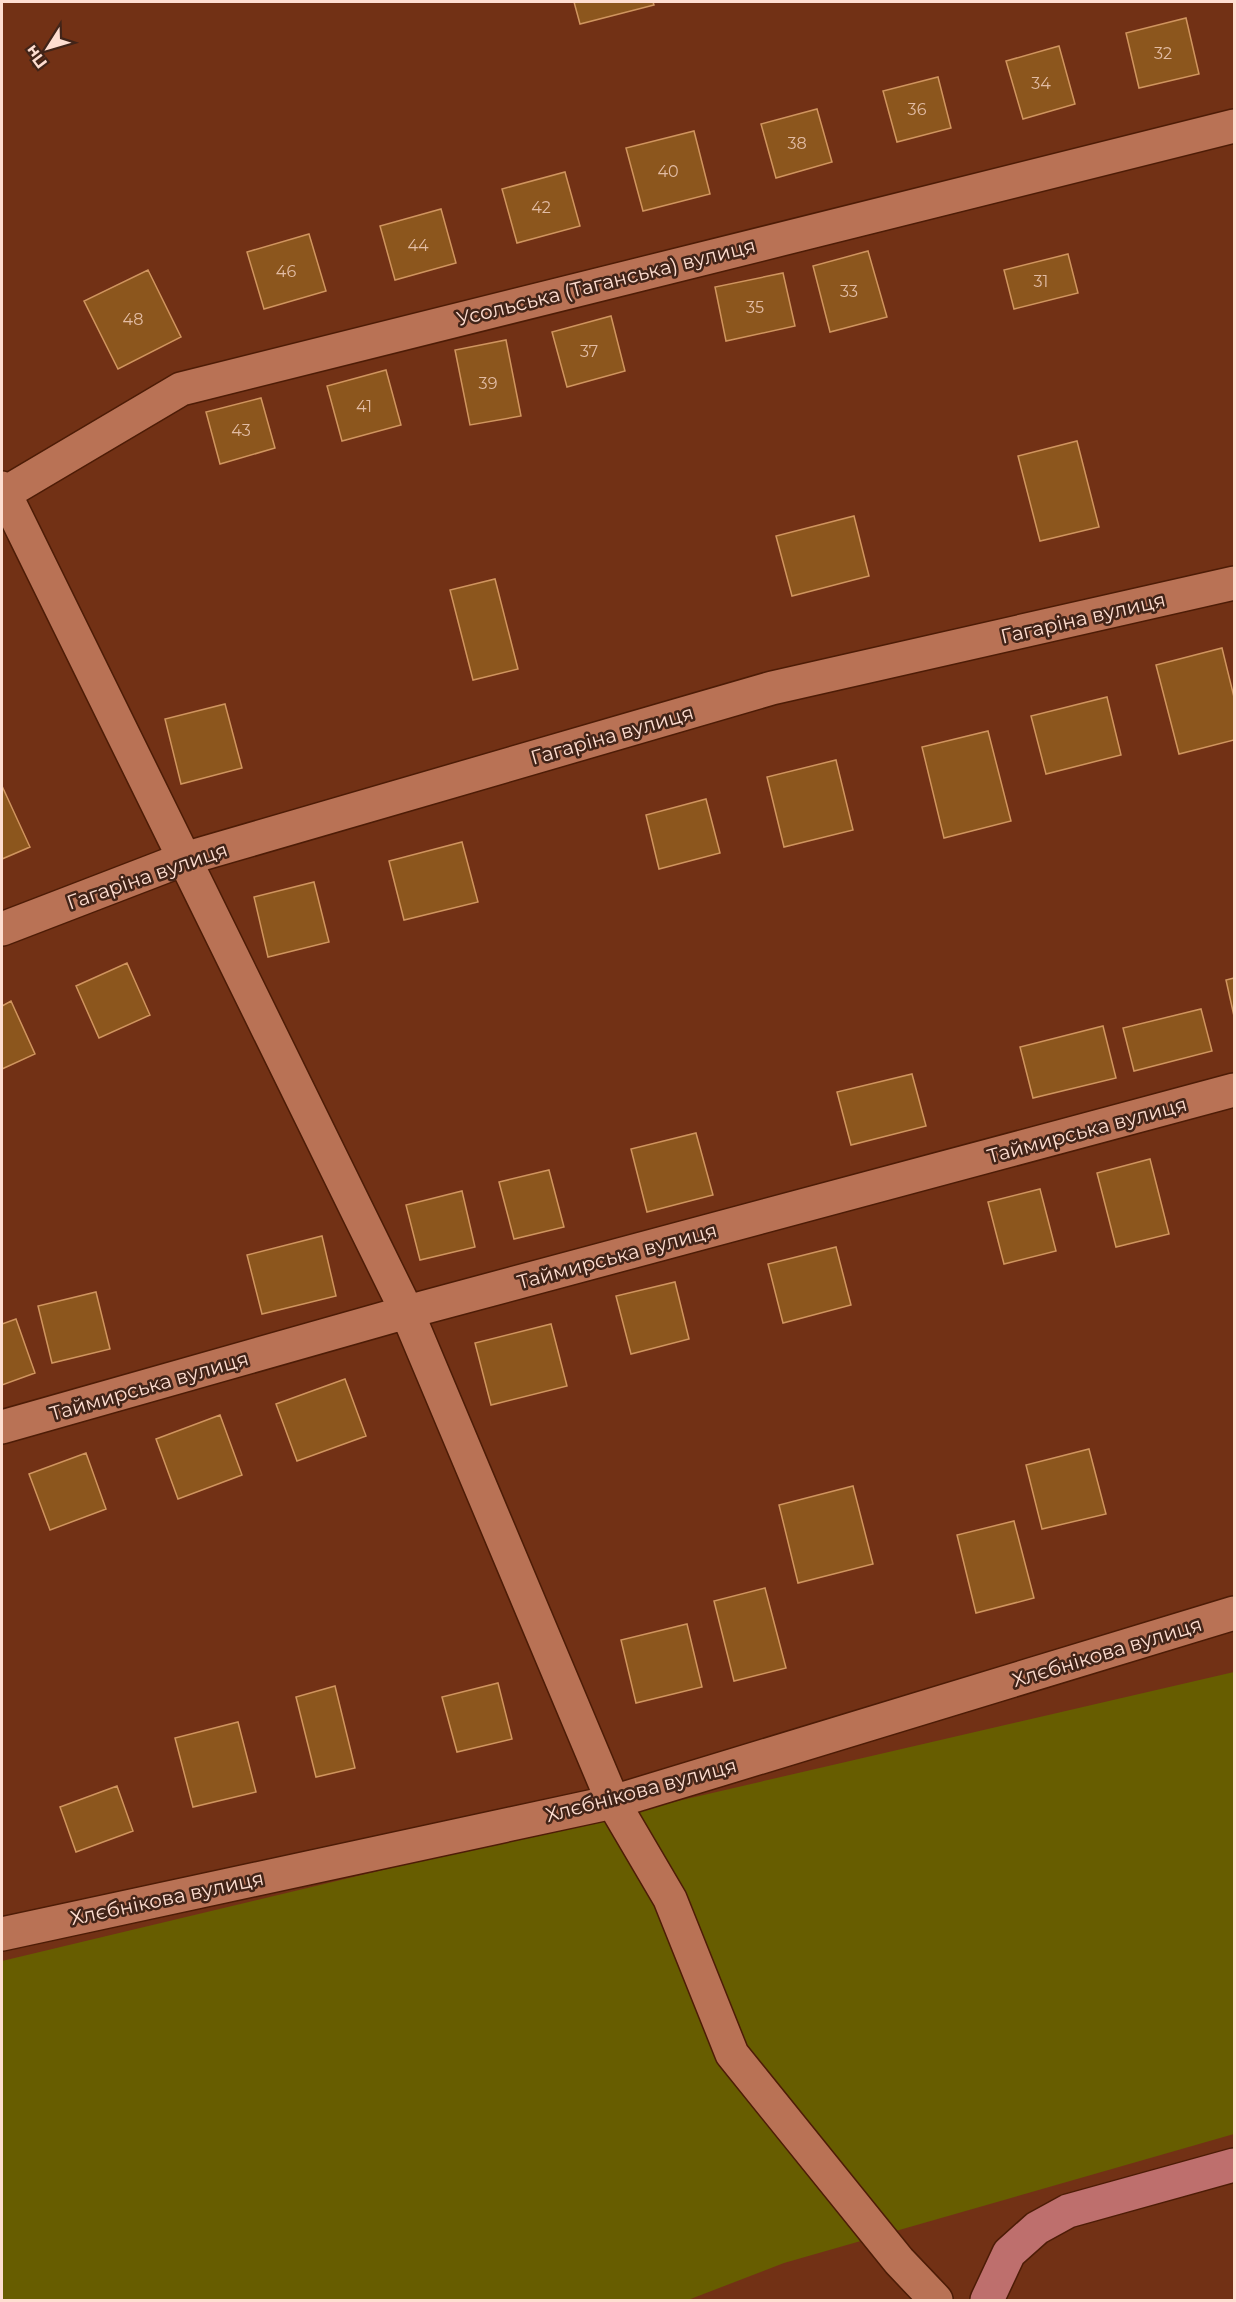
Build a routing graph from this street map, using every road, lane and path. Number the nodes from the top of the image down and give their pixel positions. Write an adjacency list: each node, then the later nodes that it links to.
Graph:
1 (1234, 126): 2 (street, Усольська (Таганська) вулиця)
2 (2, 492): 4 (street)
3 (1234, 583): 4 (street, Гагаріна вулиця)
4 (184, 859): 5 (street, Гагаріна вулиця); 7 (street)
5 (2, 928)
6 (1234, 1090): 7 (street, Таймирська вулиця)
7 (407, 1312): 8 (street, Таймирська вулиця); 10 (street)
8 (2, 1427)
9 (1234, 1613): 10 (street, Хлєбнікова вулиця)
10 (613, 1802): 11 (street, Хлєбнікова вулиця); 13 (street)
11 (2, 1934)
12 (1234, 2165): 14 (street)
13 (936, 2301)
14 (987, 2301)

